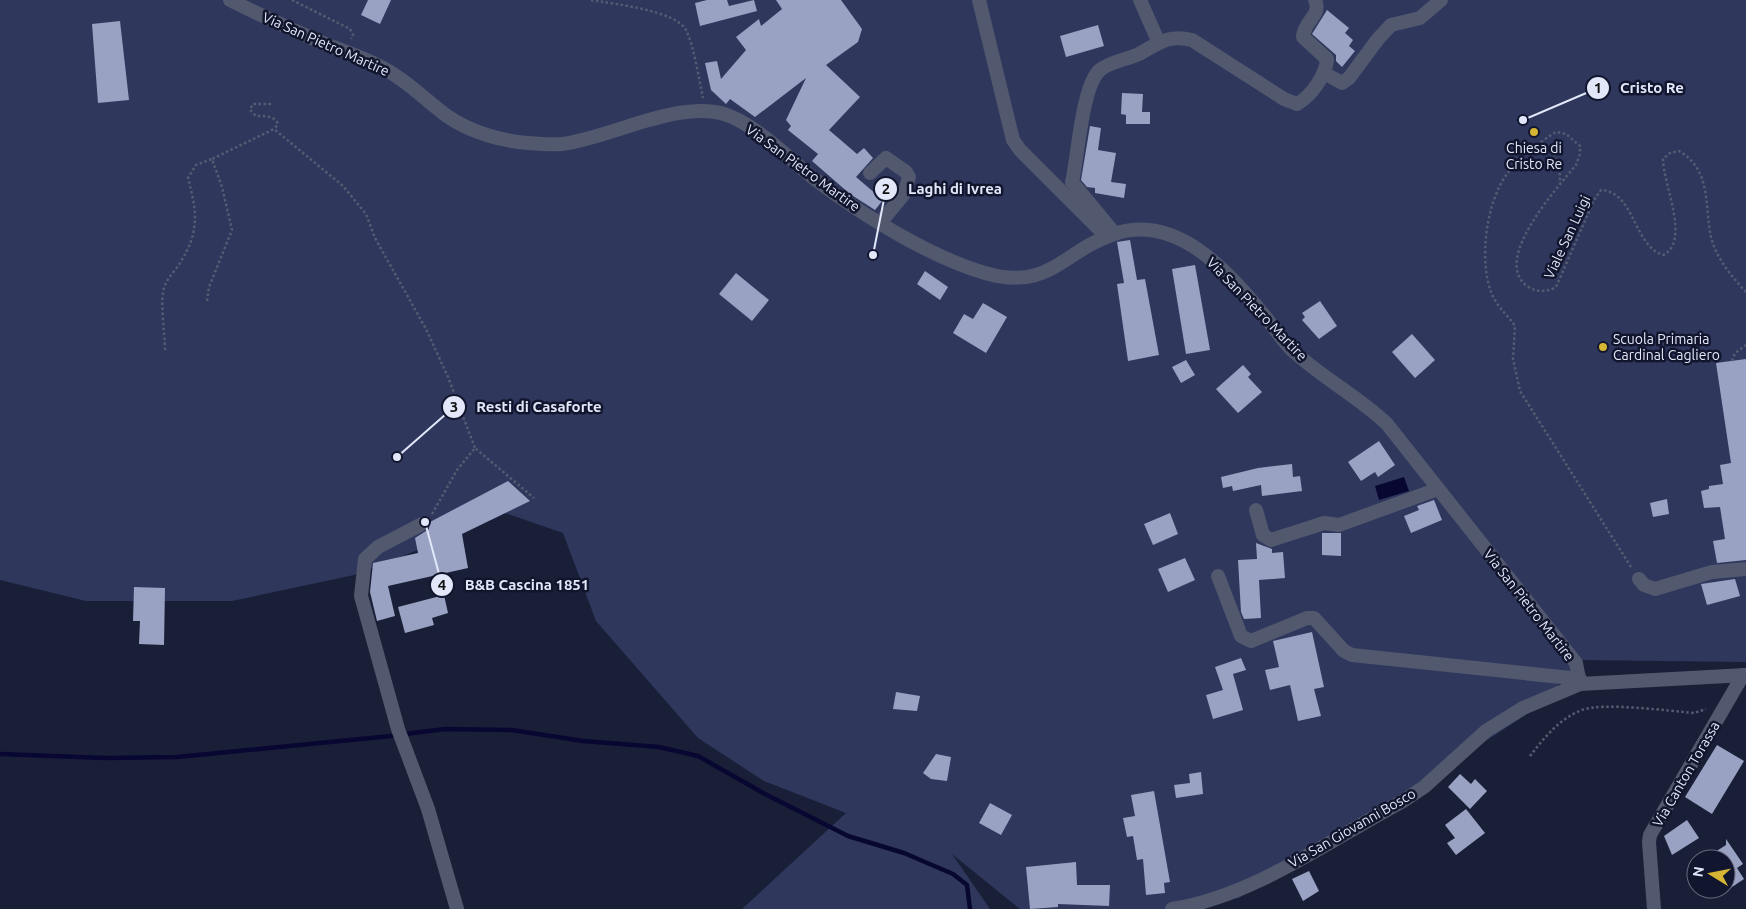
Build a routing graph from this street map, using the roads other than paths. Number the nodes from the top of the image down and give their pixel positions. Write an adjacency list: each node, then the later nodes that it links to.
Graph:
1 (230, 0): 9 (street, Via San Pietro Martire)
2 (979, 0): 10 (street)
3 (1140, 0): 6 (street)
4 (1315, 0): 7 (street)
5 (1440, 0): 7 (street)
6 (1159, 43): 7 (street); 10 (street)
7 (1324, 73)
8 (870, 173): 9 (street)
9 (880, 223): 10 (street, Via San Pietro Martire)
10 (1111, 235): 11 (street, Via San Pietro Martire)
11 (1438, 489): 12 (street); 18 (street, Via San Pietro Martire)
12 (1256, 510)
13 (422, 524): 19 (street)
14 (1746, 569): 16 (street)
15 (1218, 576): 18 (street, Via San Pietro Martire)
16 (1639, 579)
17 (1745, 675): 18 (street, Via San Giovanni Bosco); 21 (street, Via Canton Torassa)
18 (1580, 681): 20 (street, Via San Giovanni Bosco)
19 (457, 909)
20 (1172, 909)
21 (1654, 909)

